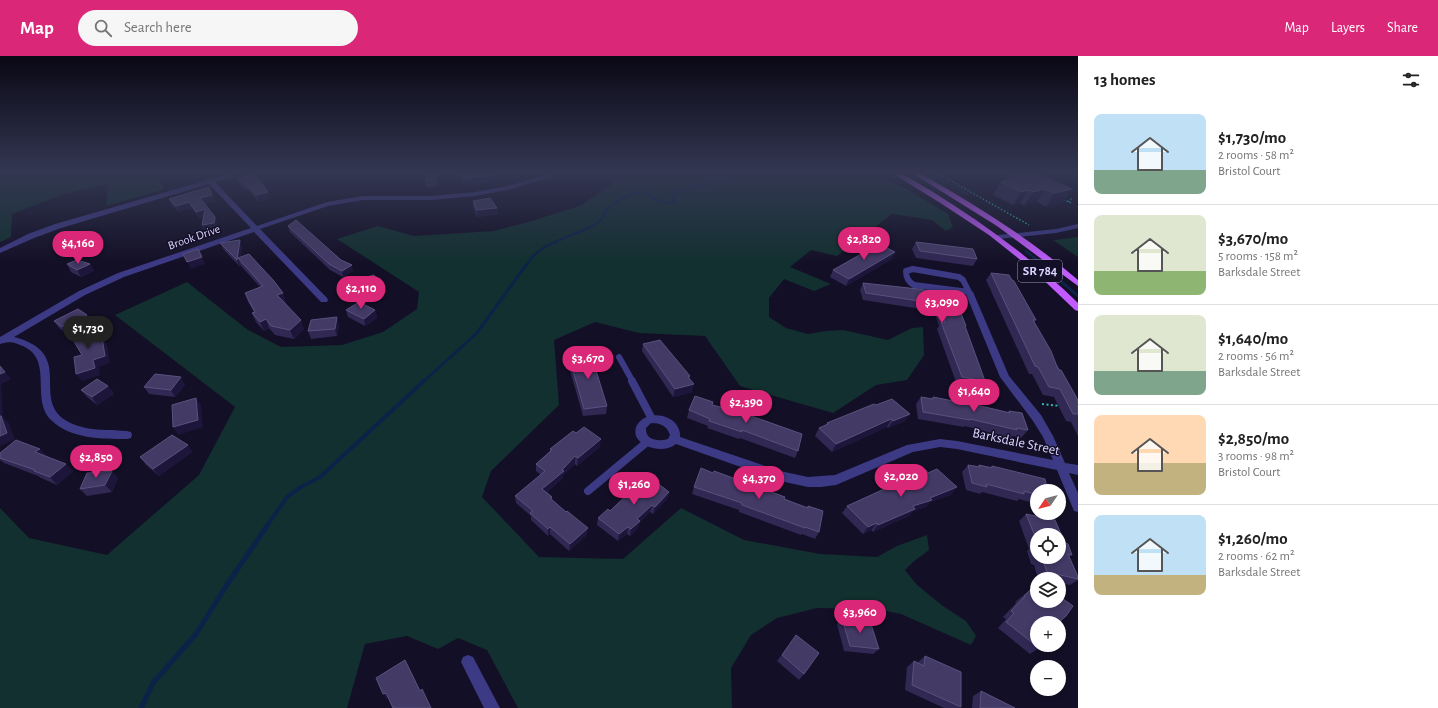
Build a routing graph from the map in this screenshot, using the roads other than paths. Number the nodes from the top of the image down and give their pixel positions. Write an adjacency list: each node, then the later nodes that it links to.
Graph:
1 (136, 203): 10 (street)
2 (231, 203): 7 (street)
3 (330, 203): 7 (street, Brook Drive)
4 (948, 203): 9 (main road, SR 784)
5 (968, 203): 8 (main road, SR 784)
6 (1078, 226): 8 (street)
7 (255, 228): 13 (street); 15 (street, Brook Drive)
8 (1017, 235): 9 (street); 11 (main road, SR 784)
9 (998, 237): 14 (main road, SR 784)
10 (0, 251)
11 (1078, 284)
12 (969, 292): 12 (lane); 21 (street)
13 (324, 300)
14 (1078, 308)
15 (3, 339): 18 (street)
16 (619, 357): 17 (lane)
17 (652, 419): 19 (street); 20 (street)
18 (127, 435)
19 (674, 439): 20 (street); 21 (street, Barksdale Street)
20 (647, 442): 23 (lane)
21 (1061, 467): 22 (street, Barksdale Street); 24 (street)
22 (1078, 470)
23 (588, 491)
24 (1078, 507)
25 (468, 662): 26 (street)
26 (492, 708)

